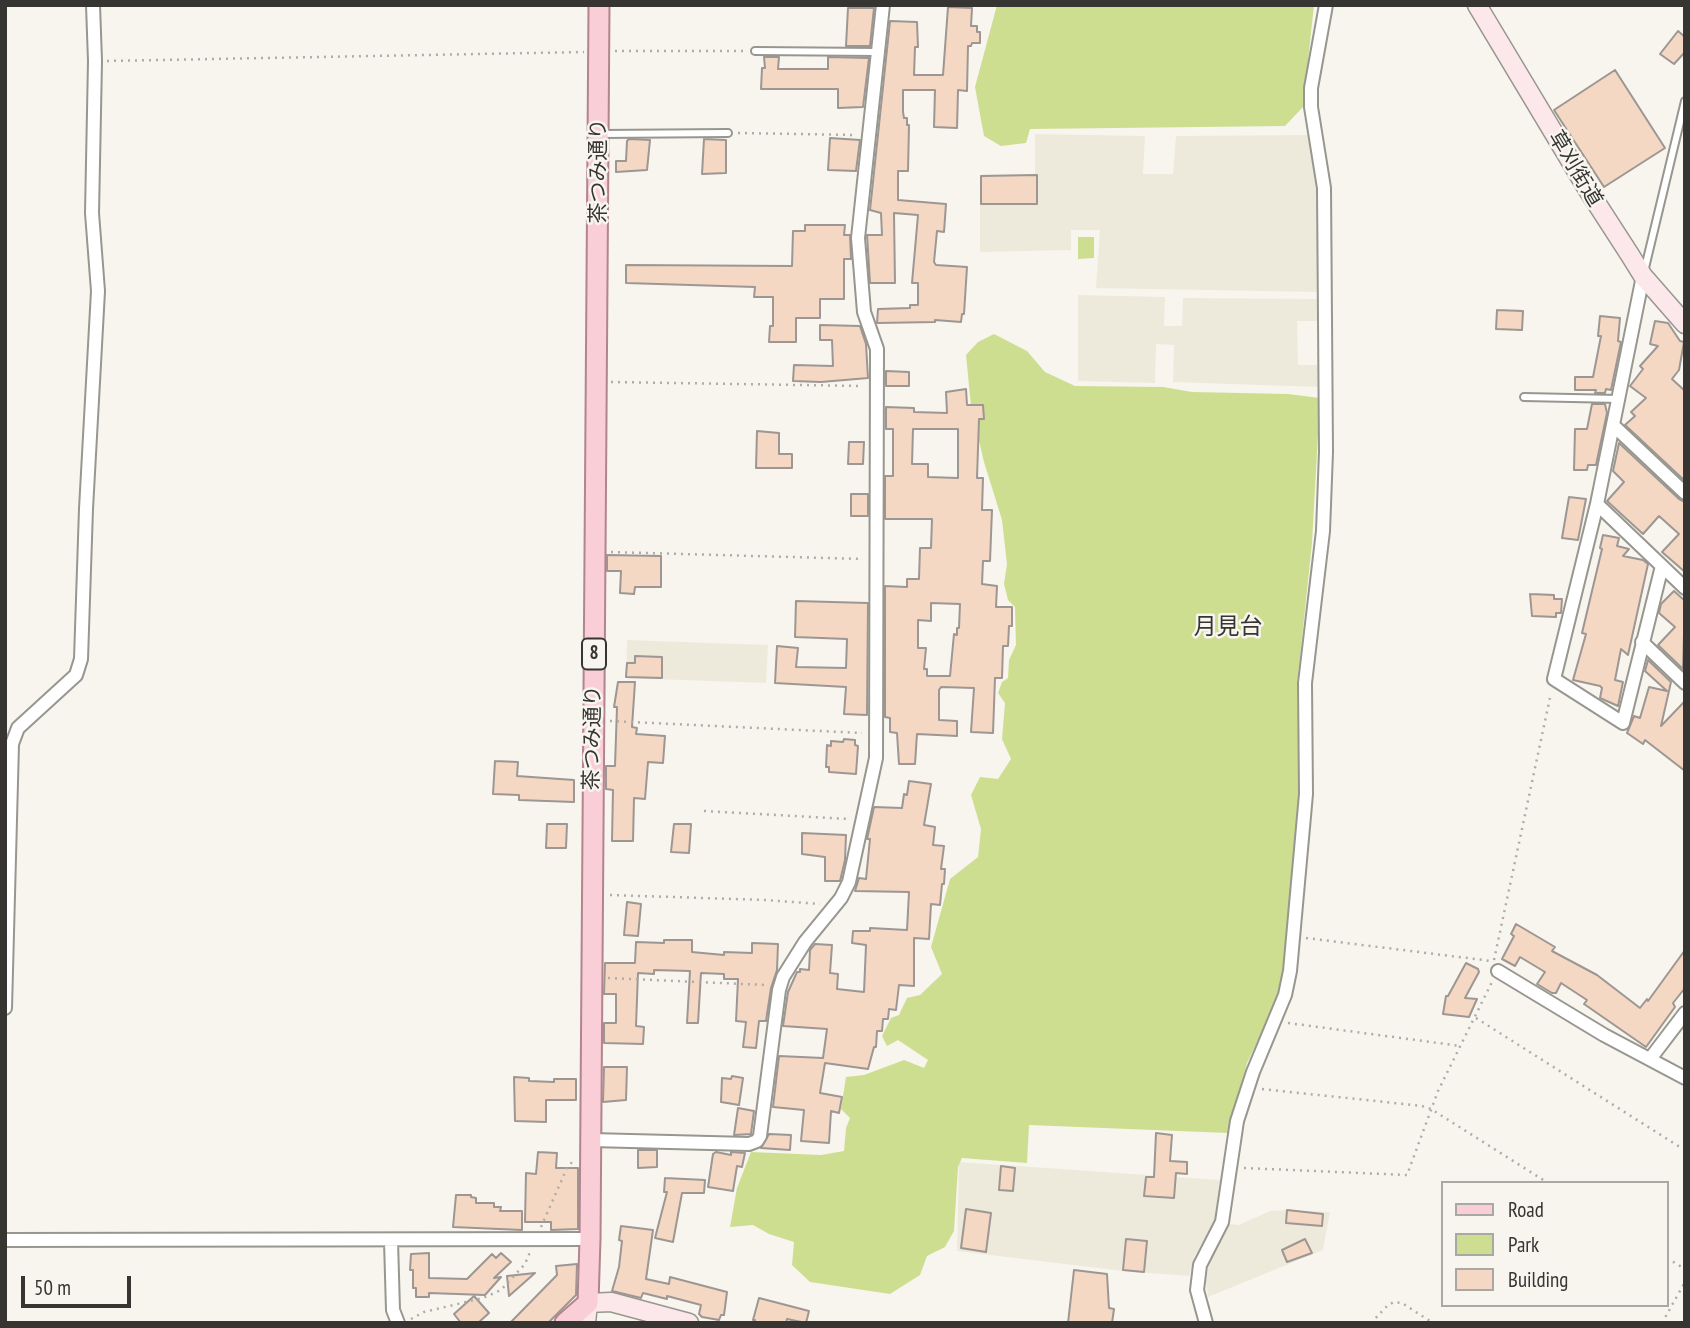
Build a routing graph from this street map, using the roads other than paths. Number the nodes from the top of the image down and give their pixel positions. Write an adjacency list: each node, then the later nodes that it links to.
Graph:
1 (93, 5): 23 (street)
2 (599, 5): 10 (main road, 茶つみ通り / 8)
3 (883, 5): 7 (street)
4 (1326, 5): 35 (street)
5 (1476, 5): 11 (street, 草刈街道)
6 (755, 51): 7 (lane)
7 (877, 52): 27 (street)
8 (1685, 101): 11 (lane)
9 (728, 133): 10 (lane)
10 (600, 134): 27 (main road, 茶つみ通り / 8)
11 (1643, 276): 12 (street, 草刈街道); 14 (street)
12 (1685, 324)
13 (1524, 397): 14 (lane)
14 (1619, 399): 15 (street)
15 (1614, 426): 16 (street); 17 (street)
16 (1685, 493)
17 (1597, 504): 18 (street); 20 (street)
18 (1662, 566): 19 (street); 20 (street)
19 (1685, 588)
20 (1642, 642): 21 (street)
21 (1685, 684)
22 (1497, 971): 25 (street)
23 (5, 1008)
24 (1685, 1013): 25 (street)
25 (1650, 1059): 26 (street)
26 (1685, 1078)
27 (591, 1140): 28 (main road, 茶つみ通り / 8)
28 (590, 1239): 30 (street); 31 (main road, 茶つみ通り / 8)
29 (5, 1240): 30 (street)
30 (391, 1241): 32 (street)
31 (587, 1313): 33 (main road); 34 (street)
32 (398, 1323)
33 (565, 1323)
34 (689, 1323)
35 (1206, 1323)

